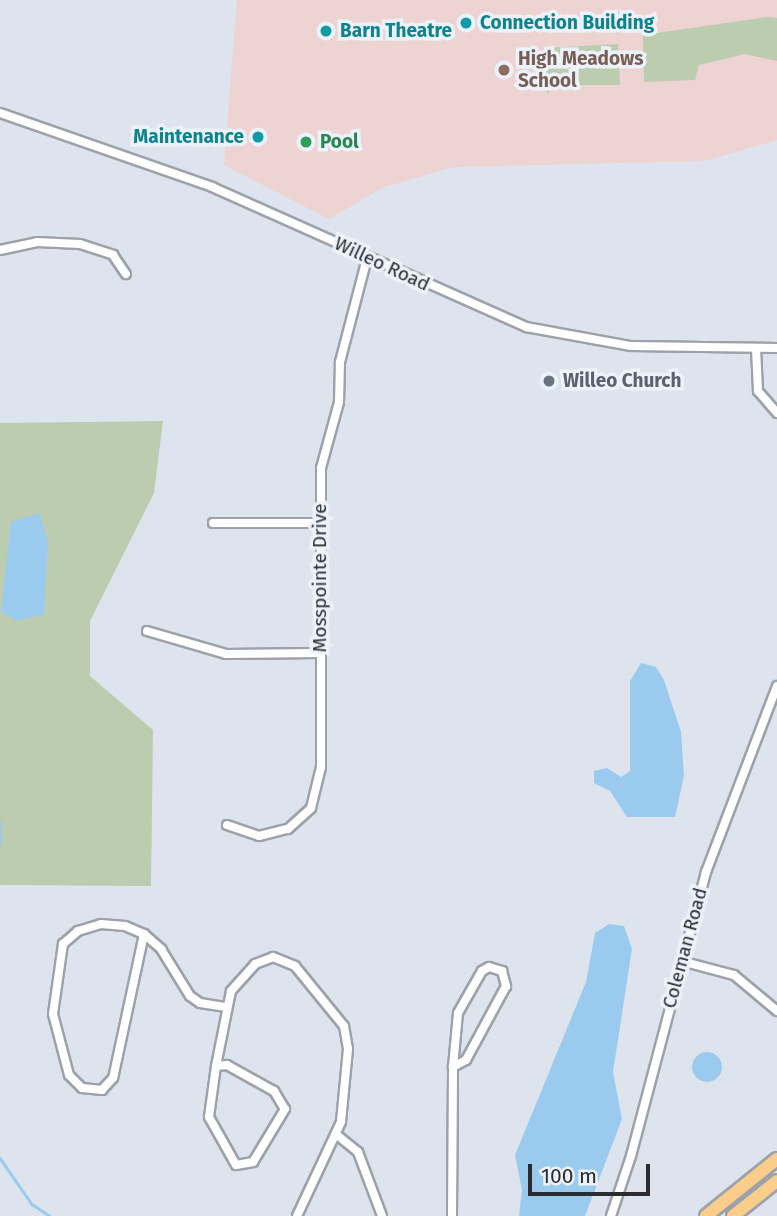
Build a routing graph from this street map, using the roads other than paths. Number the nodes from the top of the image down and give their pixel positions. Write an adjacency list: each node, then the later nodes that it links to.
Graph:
1 (0, 113): 3 (street, Willeo Road)
2 (0, 250): 4 (street)
3 (368, 258): 5 (street, Willeo Road); 9 (street, Mosspointe Drive)
4 (126, 274)
5 (756, 348): 6 (street, Willeo Road); 7 (street)
6 (777, 348)
7 (777, 413)
8 (213, 523): 9 (street)
9 (320, 523): 11 (street, Mosspointe Drive)
10 (147, 631): 11 (street)
11 (319, 653): 13 (street, Mosspointe Drive)
12 (777, 685): 15 (street, Coleman Road)
13 (227, 825)
14 (144, 934): 14 (street); 16 (street)
15 (681, 961): 17 (street); 26 (street, Coleman Road)
16 (225, 1007): 18 (street); 20 (street)
17 (777, 1011)
18 (216, 1066): 18 (street)
19 (453, 1067): 19 (street); 25 (street)
20 (337, 1135): 23 (street); 24 (street)
21 (777, 1159): 27 (highway)
22 (777, 1181): 28 (highway)
23 (296, 1216)
24 (382, 1216)
25 (452, 1216)
26 (611, 1216)
27 (706, 1216)
28 (733, 1216)

